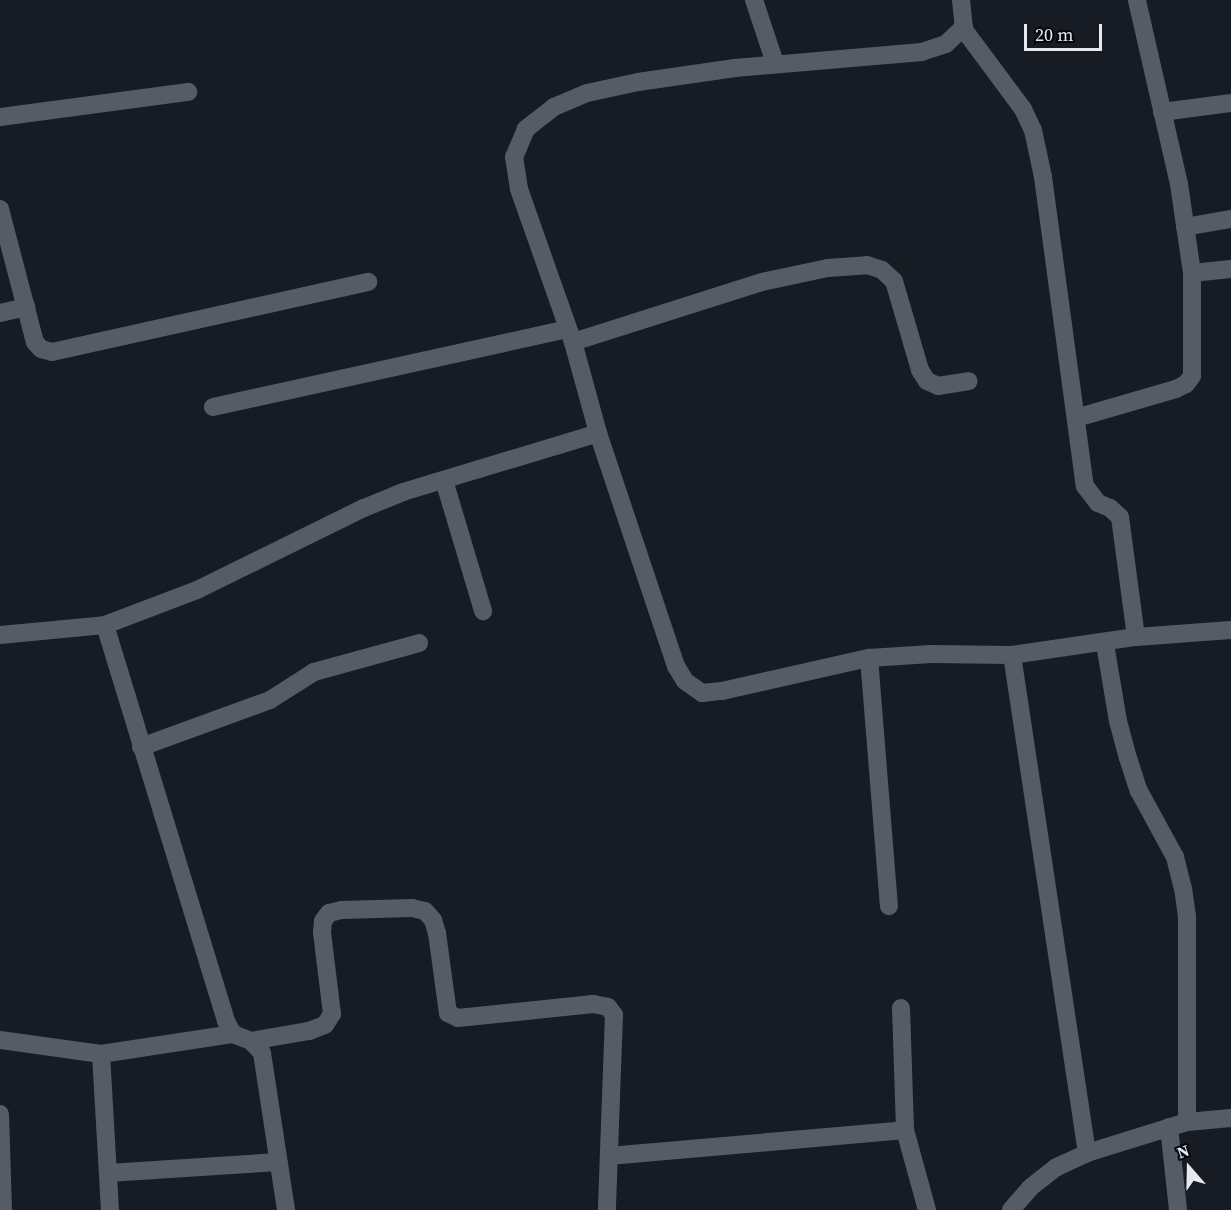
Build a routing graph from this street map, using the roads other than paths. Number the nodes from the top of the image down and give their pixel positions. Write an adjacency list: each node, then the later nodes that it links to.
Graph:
1 (754, 0): 5 (street)
2 (961, 0): 4 (street)
3 (1137, 0): 8 (street)
4 (962, 27): 5 (street); 21 (street)
5 (775, 63): 18 (street)
6 (188, 92): 9 (street)
7 (1231, 104): 8 (street)
8 (1162, 112): 12 (street)
9 (0, 117)
10 (0, 209): 16 (street)
11 (1231, 219): 12 (street)
12 (1185, 227): 14 (street)
13 (1231, 269): 14 (street)
14 (1192, 273): 21 (street)
15 (368, 282): 16 (street)
16 (26, 307): 17 (street)
17 (0, 313)
18 (571, 335): 19 (street); 20 (street); 22 (street)
19 (969, 381)
20 (213, 407)
21 (1076, 418): 28 (street)
22 (598, 432): 23 (street); 32 (street)
23 (444, 480): 24 (street); 25 (street)
24 (483, 612)
25 (105, 625): 27 (street); 33 (street)
26 (1231, 630): 28 (street)
27 (0, 635)
28 (1136, 637): 30 (street)
29 (419, 643): 33 (street)
30 (1105, 644): 31 (street); 42 (street)
31 (1011, 655): 32 (street); 45 (street)
32 (869, 658): 34 (street)
33 (141, 747): 36 (street)
34 (889, 906)
35 (901, 1008): 44 (street)
36 (233, 1034): 38 (street); 39 (street)
37 (0, 1040): 39 (street)
38 (251, 1041): 46 (street); 47 (street)
39 (101, 1054): 48 (street)
40 (0, 1114): 49 (street)
41 (1231, 1118): 42 (street)
42 (1187, 1122): 43 (street)
43 (1169, 1127): 45 (street); 55 (street)
44 (905, 1130): 46 (street); 53 (street)
45 (1087, 1154): 54 (street)
46 (609, 1156): 52 (street)
47 (279, 1162): 48 (street); 51 (street)
48 (108, 1173): 50 (street)
49 (3, 1210)
50 (110, 1210)
51 (286, 1210)
52 (607, 1210)
53 (927, 1210)
54 (1011, 1210)
55 (1178, 1210)

